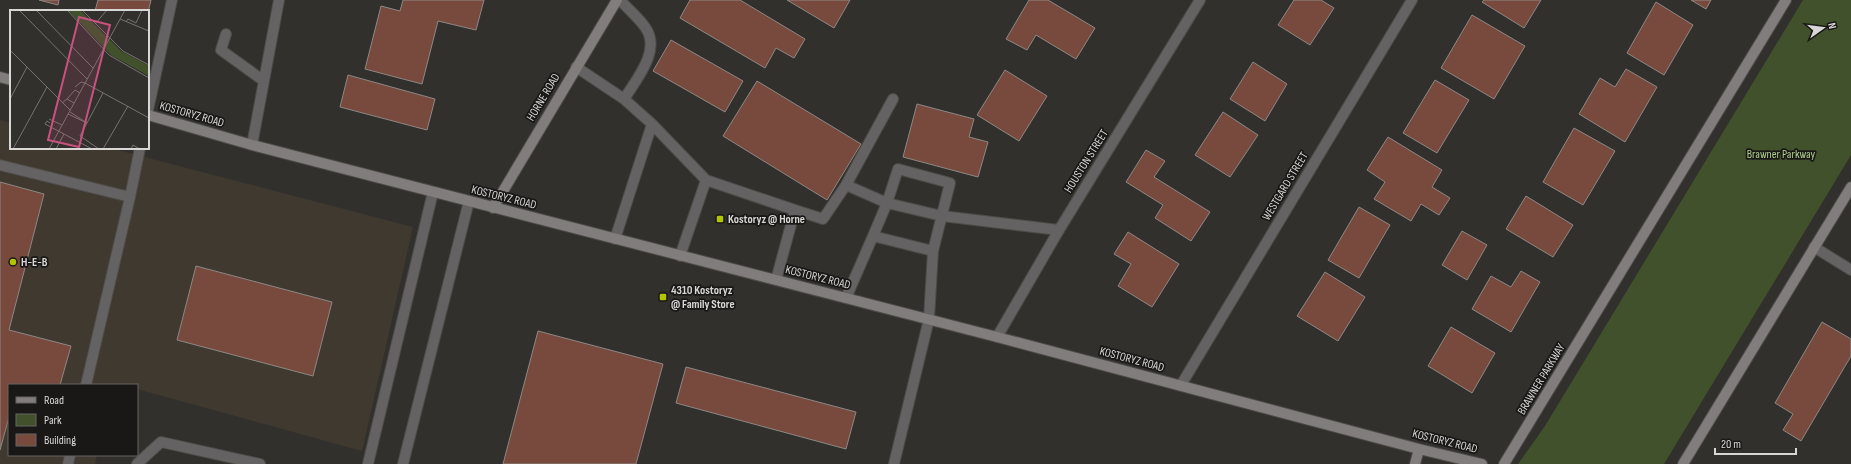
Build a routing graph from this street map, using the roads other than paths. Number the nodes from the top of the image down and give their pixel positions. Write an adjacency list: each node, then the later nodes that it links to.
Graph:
1 (172, 0): 15 (street)
2 (279, 0): 12 (street)
3 (617, 0): 9 (main road, HORNE ROAD)
4 (620, 0): 14 (street)
5 (1200, 0): 31 (street, HOUSTON STREET)
6 (1412, 0): 43 (street, WESTGARD STREET)
7 (1786, 0): 52 (main road, BRAWNER PARKWAY)
8 (226, 34): 12 (street)
9 (576, 67): 14 (street); 28 (main road, HORNE ROAD)
10 (0, 77): 11 (main road)
11 (10, 80)
12 (264, 81): 18 (street)
13 (893, 99): 22 (street)
14 (624, 100): 17 (street)
15 (149, 105)
16 (149, 115): 18 (main road, KOSTORYZ ROAD)
17 (652, 124): 21 (street); 33 (street)
18 (252, 145): 24 (main road, KOSTORYZ ROAD)
19 (140, 149): 25 (street)
20 (0, 165): 25 (street)
21 (706, 180): 29 (street); 36 (street)
22 (846, 185): 27 (street); 29 (street)
23 (1851, 187): 34 (main road)
24 (433, 192): 26 (main road, KOSTORYZ ROAD); 47 (street)
25 (130, 197): 42 (street)
26 (469, 201): 28 (main road, KOSTORYZ ROAD); 48 (street)
27 (887, 203): 30 (street); 30 (street); 32 (street)
28 (493, 208): 33 (main road, KOSTORYZ ROAD)
29 (795, 210): 38 (street)
30 (942, 216): 31 (street); 35 (street)
31 (1059, 230): 41 (street, HOUSTON STREET)
32 (872, 236): 35 (street); 39 (street)
33 (615, 239): 36 (main road, KOSTORYZ ROAD)
34 (1814, 248): 37 (street); 53 (main road)
35 (933, 251): 40 (street)
36 (680, 256): 38 (main road, KOSTORYZ ROAD)
37 (1851, 270)
38 (776, 280): 39 (main road, KOSTORYZ ROAD)
39 (846, 298): 40 (main road, KOSTORYZ ROAD)
40 (929, 319): 41 (main road, KOSTORYZ ROAD); 49 (street)
41 (997, 336): 43 (main road, KOSTORYZ ROAD)
42 (86, 384)
43 (1181, 385): 44 (main road, KOSTORYZ ROAD)
44 (1419, 449): 50 (main road); 51 (main road, KOSTORYZ ROAD)
45 (137, 464): 46 (street)
46 (260, 464)
47 (368, 464)
48 (404, 464)
49 (894, 464)
50 (1415, 464)
51 (1482, 464)
52 (1504, 464)
53 (1683, 464)

